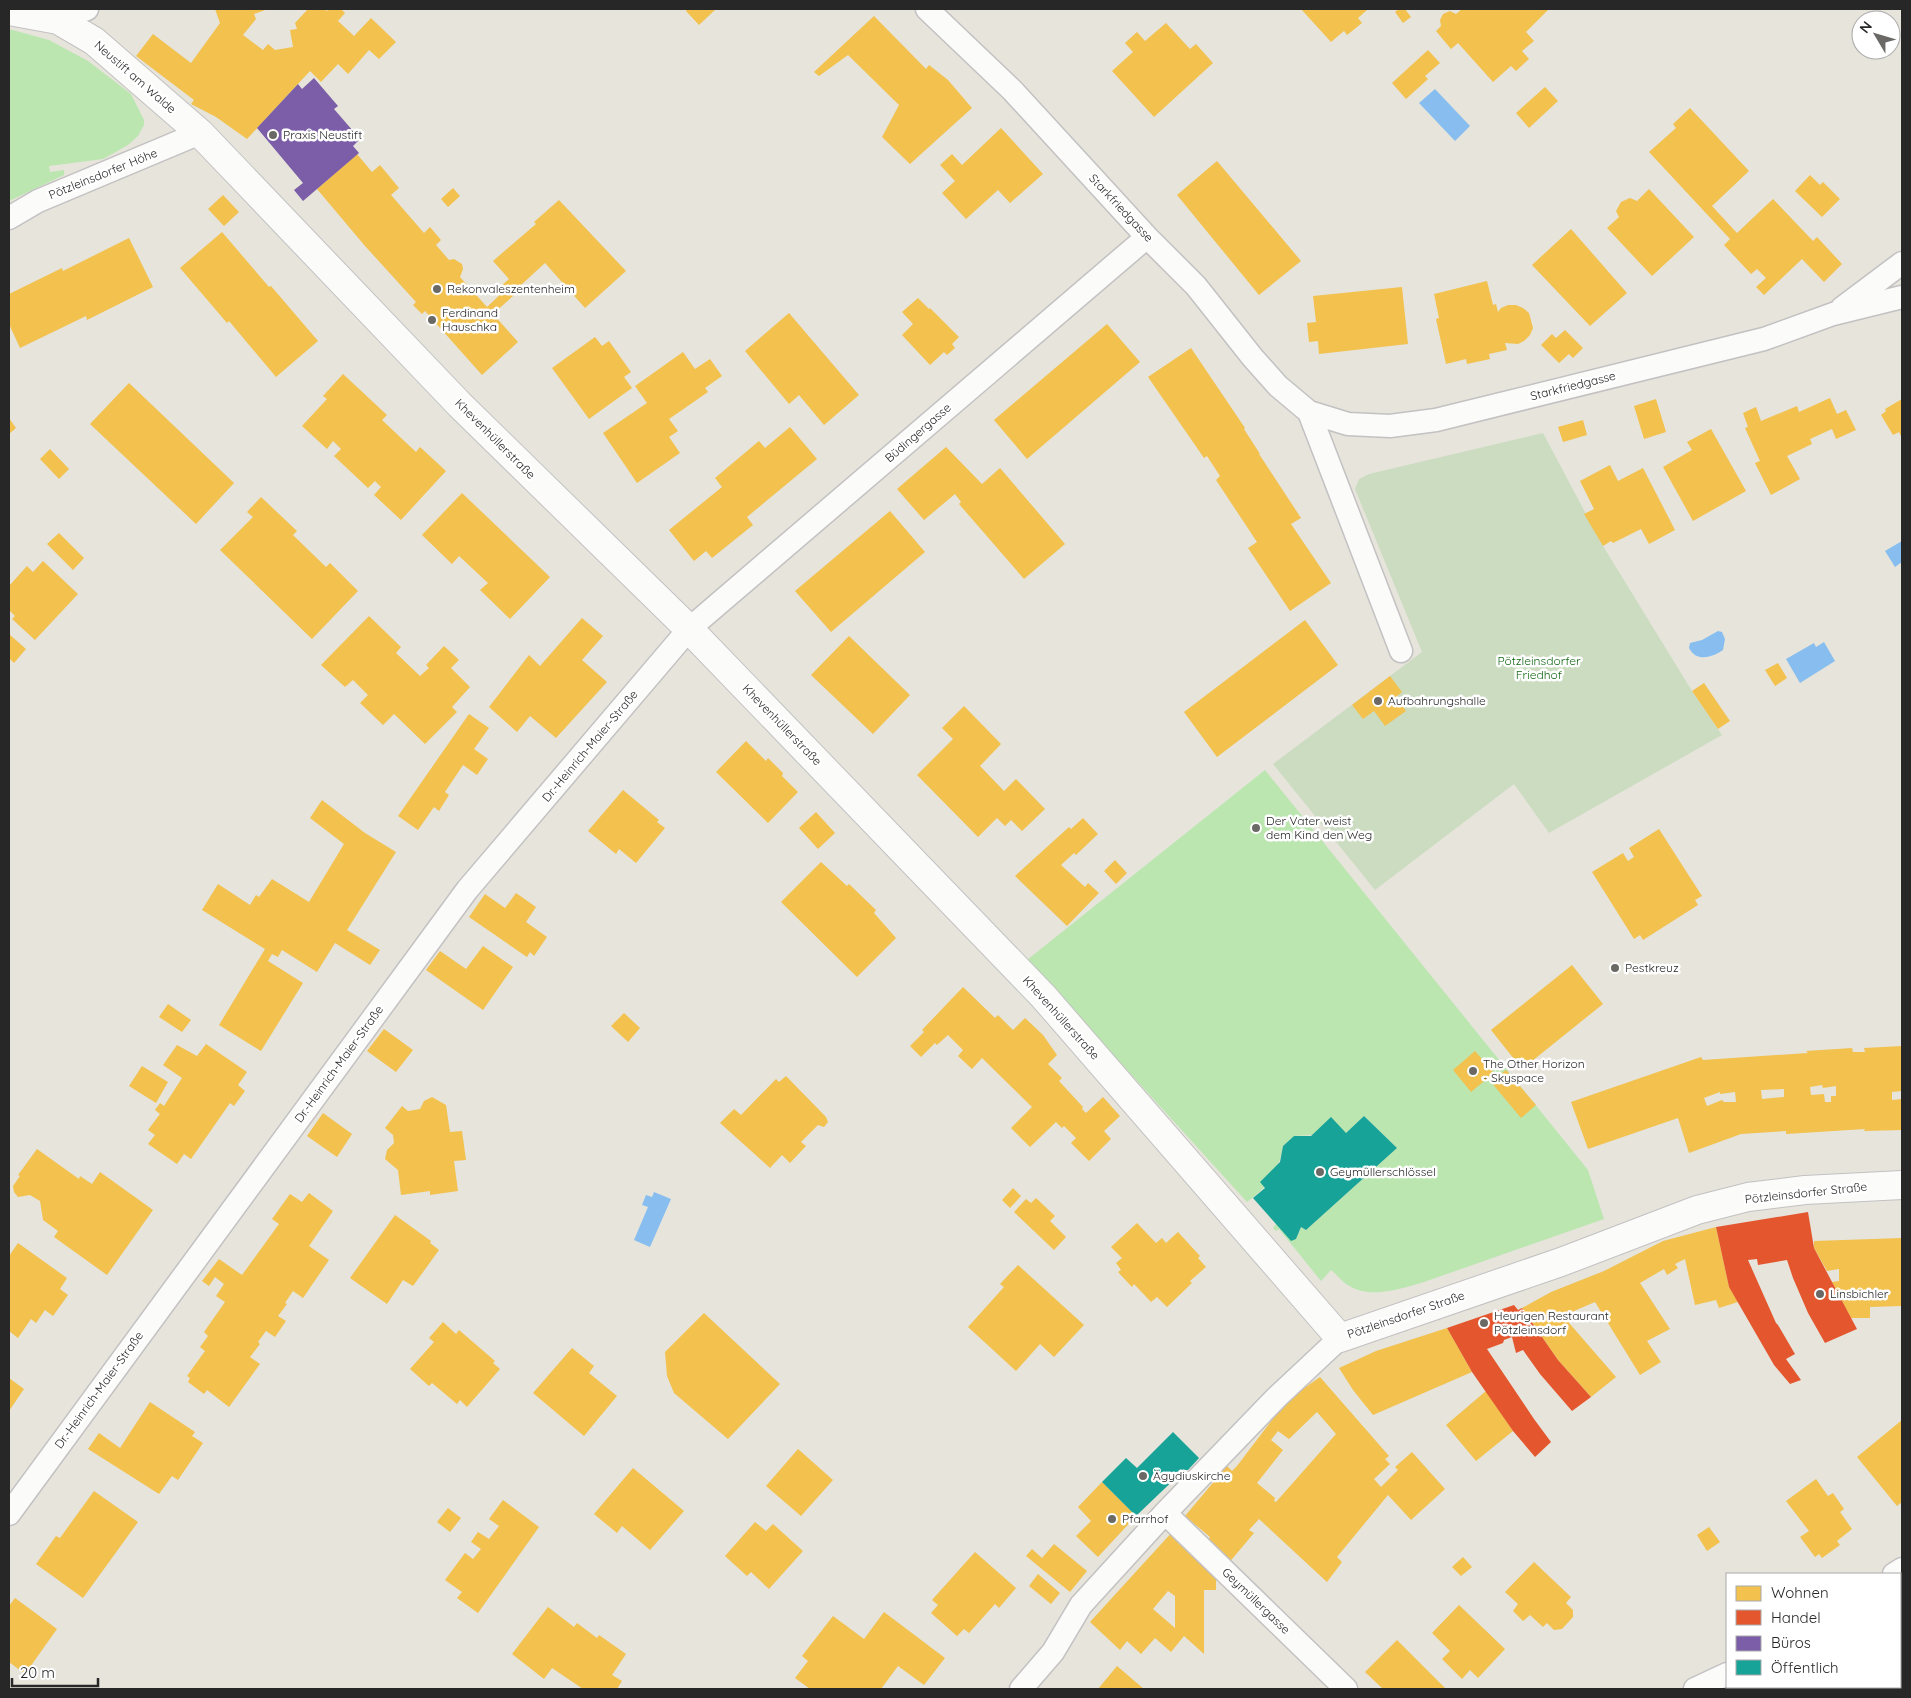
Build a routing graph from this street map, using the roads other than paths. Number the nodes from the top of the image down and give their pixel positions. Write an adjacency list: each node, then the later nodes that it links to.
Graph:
1 (87, 9): 4 (street)
2 (927, 9): 7 (street, Starkfriedgasse)
3 (9, 11): 4 (street, Neustift am Walde)
4 (58, 20): 5 (street, Neustift am Walde)
5 (200, 133): 6 (street, Pötzleinsdorfer Höhe); 12 (street, Khevenhüllerstraße)
6 (9, 218)
7 (1147, 237): 11 (street, Starkfriedgasse); 12 (street, Büdingergasse)
8 (1902, 263): 10 (street, Starkfriedgasse)
9 (1902, 297): 10 (street, Starkfriedgasse)
10 (1834, 314): 11 (street, Starkfriedgasse)
11 (1309, 412): 13 (street, Starkfriedgasse)
12 (689, 629): 15 (street, Khevenhüllerstraße); 17 (street, Dr.-Heinrich-Maier-Straße)
13 (1401, 651)
14 (1902, 1184): 15 (street, Pötzleinsdorfer Straße)
15 (1340, 1338): 16 (street, Pötzleinsdorfer Straße)
16 (1165, 1513): 19 (street, Pötzleinsdorfer Straße); 20 (street, Geymüllergasse)
17 (9, 1514)
18 (1726, 1674): 21 (street)
19 (1021, 1689)
20 (1346, 1689)
21 (1695, 1689)

